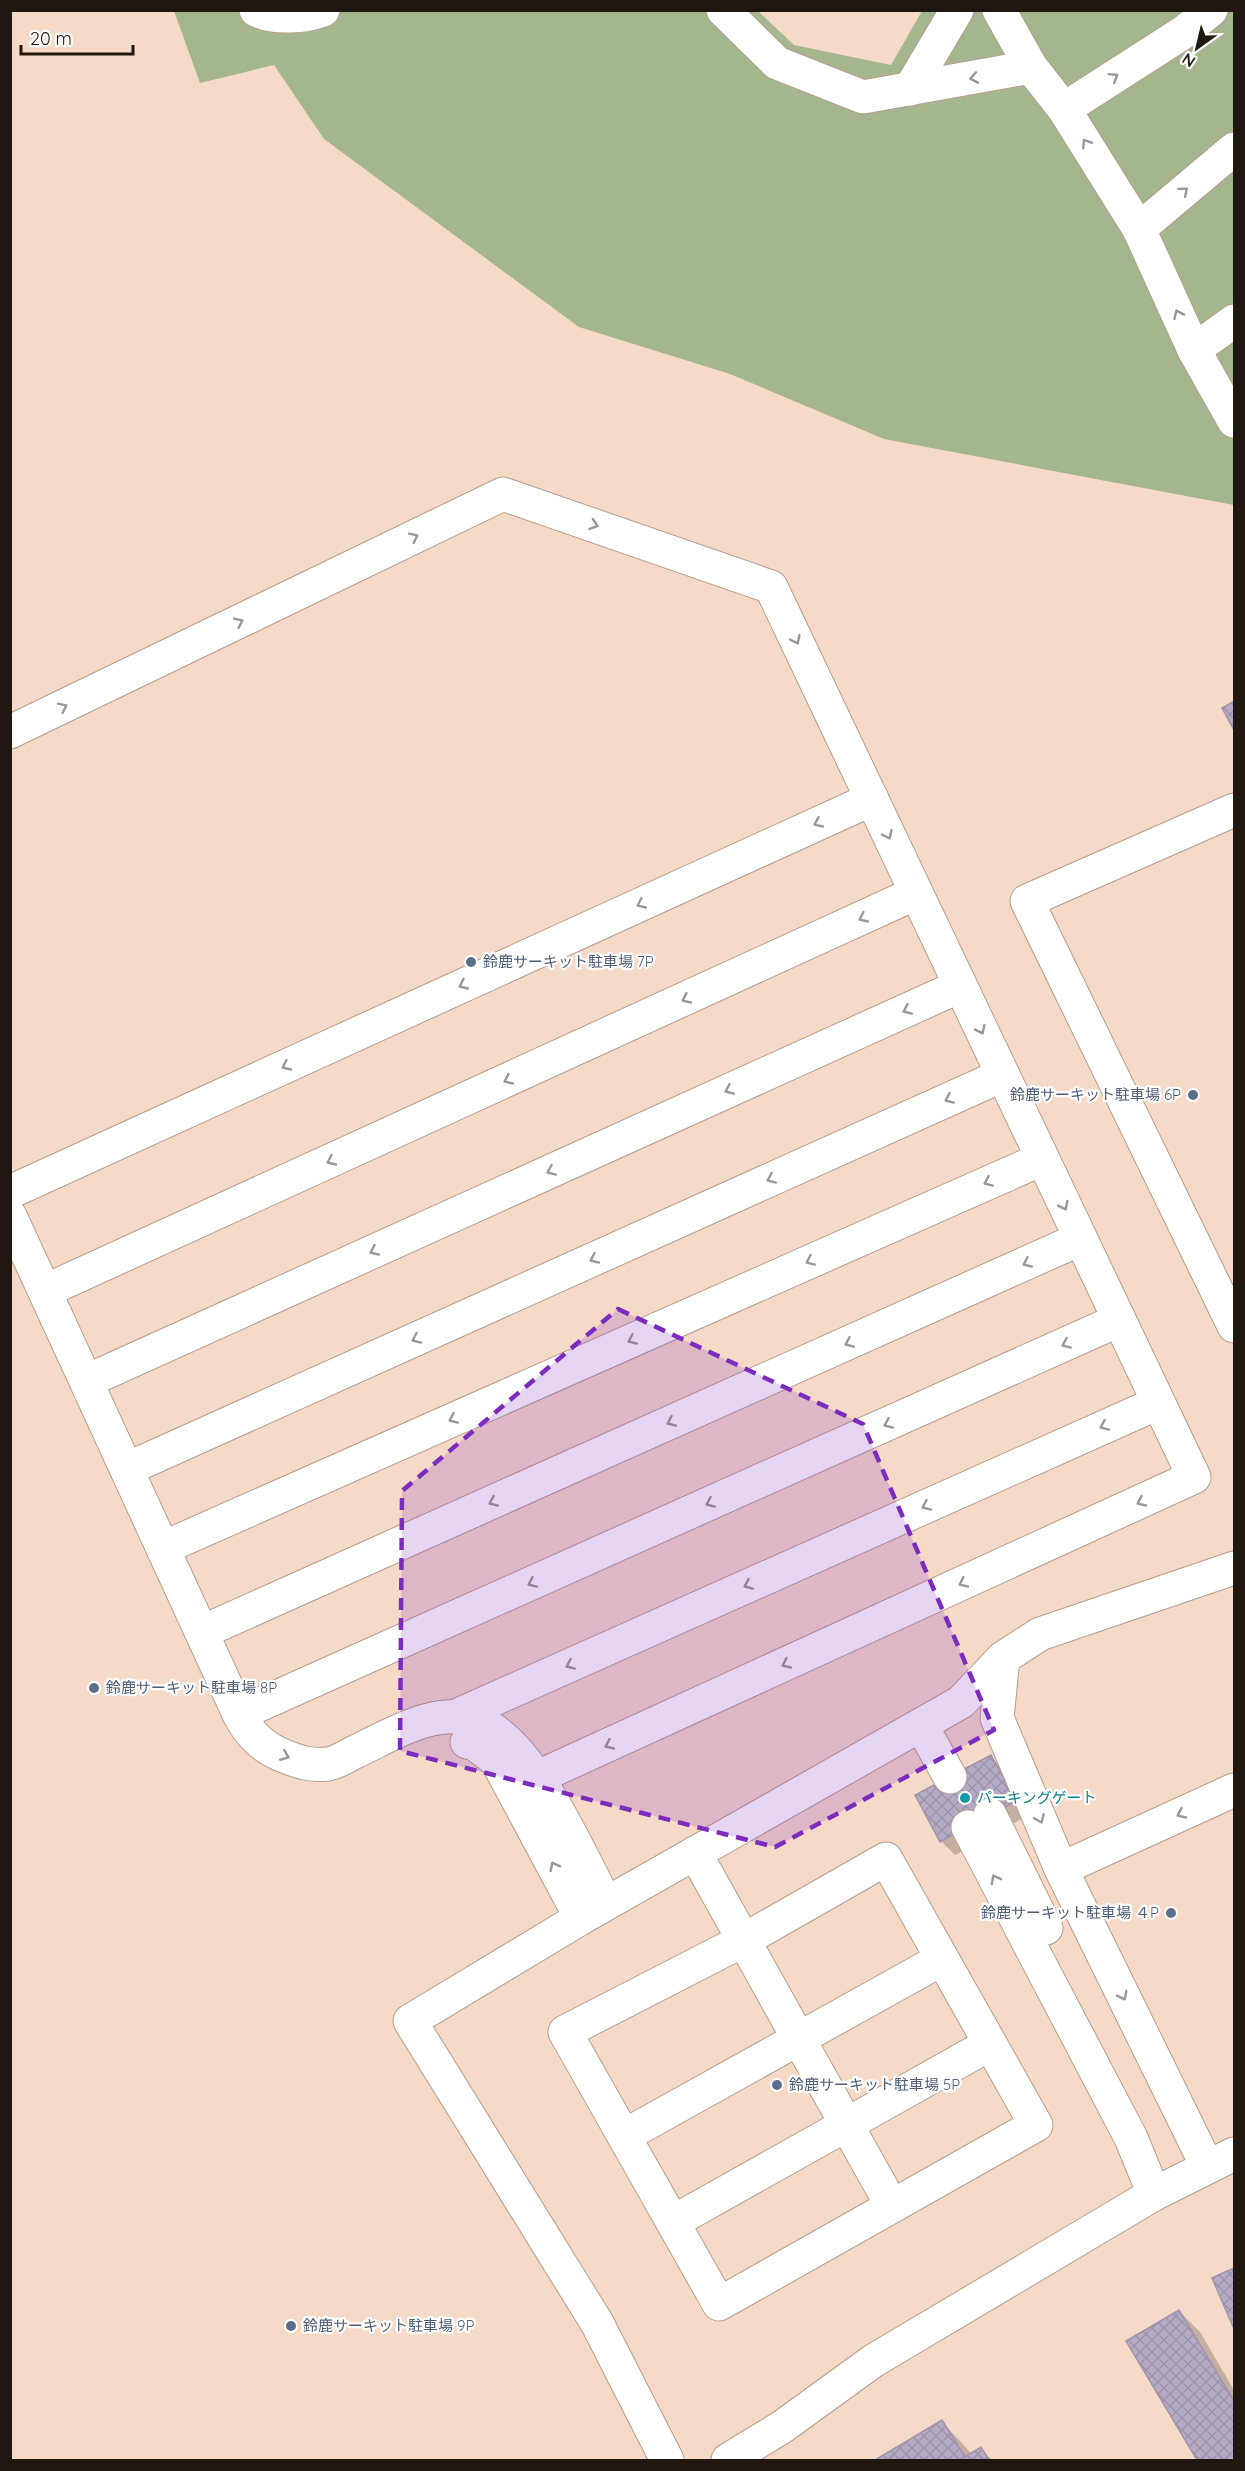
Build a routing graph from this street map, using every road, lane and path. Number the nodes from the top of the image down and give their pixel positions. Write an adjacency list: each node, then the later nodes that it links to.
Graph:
1 (256, 10): 2 (street)
2 (323, 10)
3 (723, 10): 8 (street)
4 (957, 10): 8 (street)
5 (999, 10): 7 (street)
6 (1211, 10): 9 (street, one-way to 6)
7 (1031, 67): 8 (street, one-way to 8); 9 (street)
8 (910, 89)
9 (1064, 109): 11 (street, one-way to 9)
10 (1234, 149): 11 (street, one-way to 10)
11 (1139, 229): 13 (street, one-way to 11)
12 (1234, 321): 13 (street)
13 (1194, 350): 14 (street)
14 (1234, 422)
15 (10, 732): 16 (street, one-way to 16)
16 (872, 799): 18 (street, one-way to 18); 22 (street, one-way to 22)
17 (1234, 810): 28 (street)
18 (916, 894): 19 (street); 26 (street, one-way to 26)
19 (960, 986): 20 (street, one-way to 20); 29 (street, one-way to 29)
20 (1003, 1075): 21 (street); 31 (street, one-way to 31)
21 (1042, 1159): 24 (street, one-way to 24); 32 (street, one-way to 32)
22 (10, 1192)
23 (10, 1216): 26 (street)
24 (1080, 1239): 27 (street); 34 (street, one-way to 34)
25 (10, 1261): 47 (street, one-way to 25)
26 (45, 1292): 29 (street)
27 (1119, 1320): 30 (street); 37 (street, one-way to 37)
28 (1234, 1326)
29 (87, 1381): 31 (street)
30 (1158, 1402): 38 (street, one-way to 38); 41 (street, one-way to 41)
31 (127, 1469): 32 (street)
32 (163, 1548): 34 (street)
33 (1234, 1568): 35 (street)
34 (202, 1632): 37 (street)
35 (1004, 1658): 36 (street); 39 (street)
36 (961, 1702): 39 (street); 40 (street)
37 (239, 1714): 38 (street, one-way to 38)
38 (456, 1716): 41 (street)
39 (997, 1718): 46 (street, one-way to 46)
40 (921, 1725): 42 (street); 45 (street)
41 (538, 1777): 47 (street)
42 (950, 1777)
43 (1234, 1790): 46 (street, one-way to 46)
44 (968, 1826): 55 (street, one-way to 44)
45 (695, 1853): 47 (street); 48 (street)
46 (1061, 1869): 54 (street, one-way to 54)
47 (594, 1911): 58 (street)
48 (744, 1940): 49 (street); 50 (street); 53 (street)
49 (942, 1959): 50 (street); 51 (street)
50 (798, 2039): 52 (street); 53 (street)
51 (990, 2044): 52 (street); 56 (street)
52 (846, 2125): 56 (street); 57 (street)
53 (624, 2136): 57 (street)
54 (1221, 2160): 55 (street)
55 (1154, 2194): 59 (street)
56 (892, 2206): 57 (street)
57 (673, 2222)
58 (667, 2460)
59 (728, 2460)

